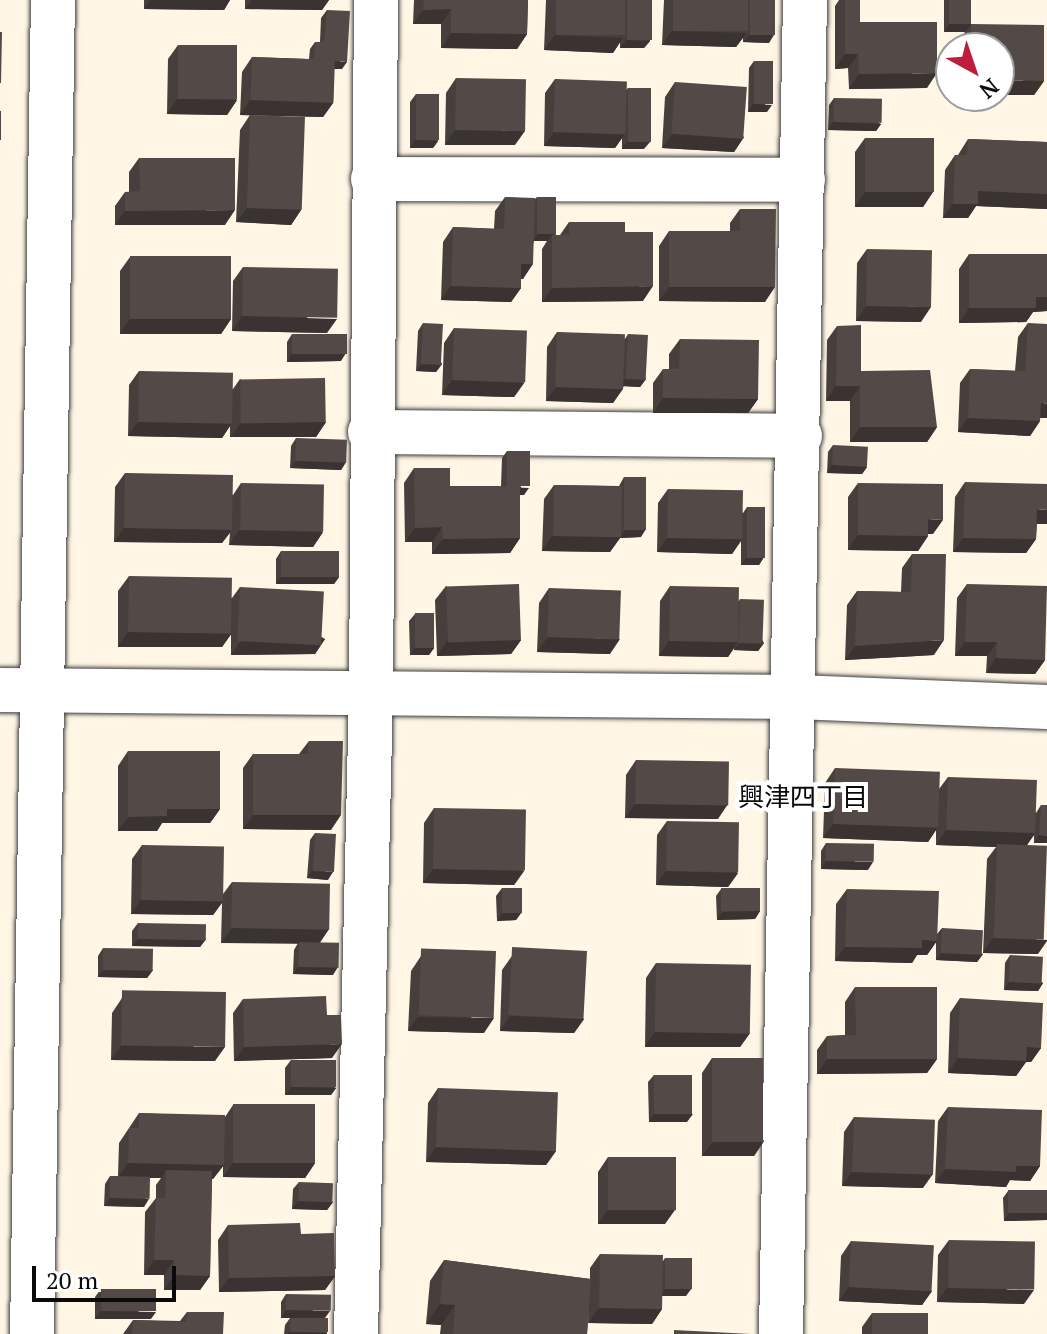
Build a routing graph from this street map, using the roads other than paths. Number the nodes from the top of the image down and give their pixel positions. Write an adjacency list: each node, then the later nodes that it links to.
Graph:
1 (53, 0): 8 (street)
2 (376, 0): 4 (street)
3 (805, 0): 5 (street)
4 (373, 179): 5 (street); 6 (street)
5 (803, 180): 7 (street)
6 (370, 432): 7 (street); 10 (street)
7 (800, 436): 11 (street)
8 (47, 688): 9 (street); 10 (street); 13 (street)
9 (0, 690)
10 (371, 692): 11 (street); 14 (street)
11 (797, 697): 12 (street); 15 (street)
12 (1047, 707)
13 (32, 1334)
14 (356, 1334)
15 (781, 1334)

